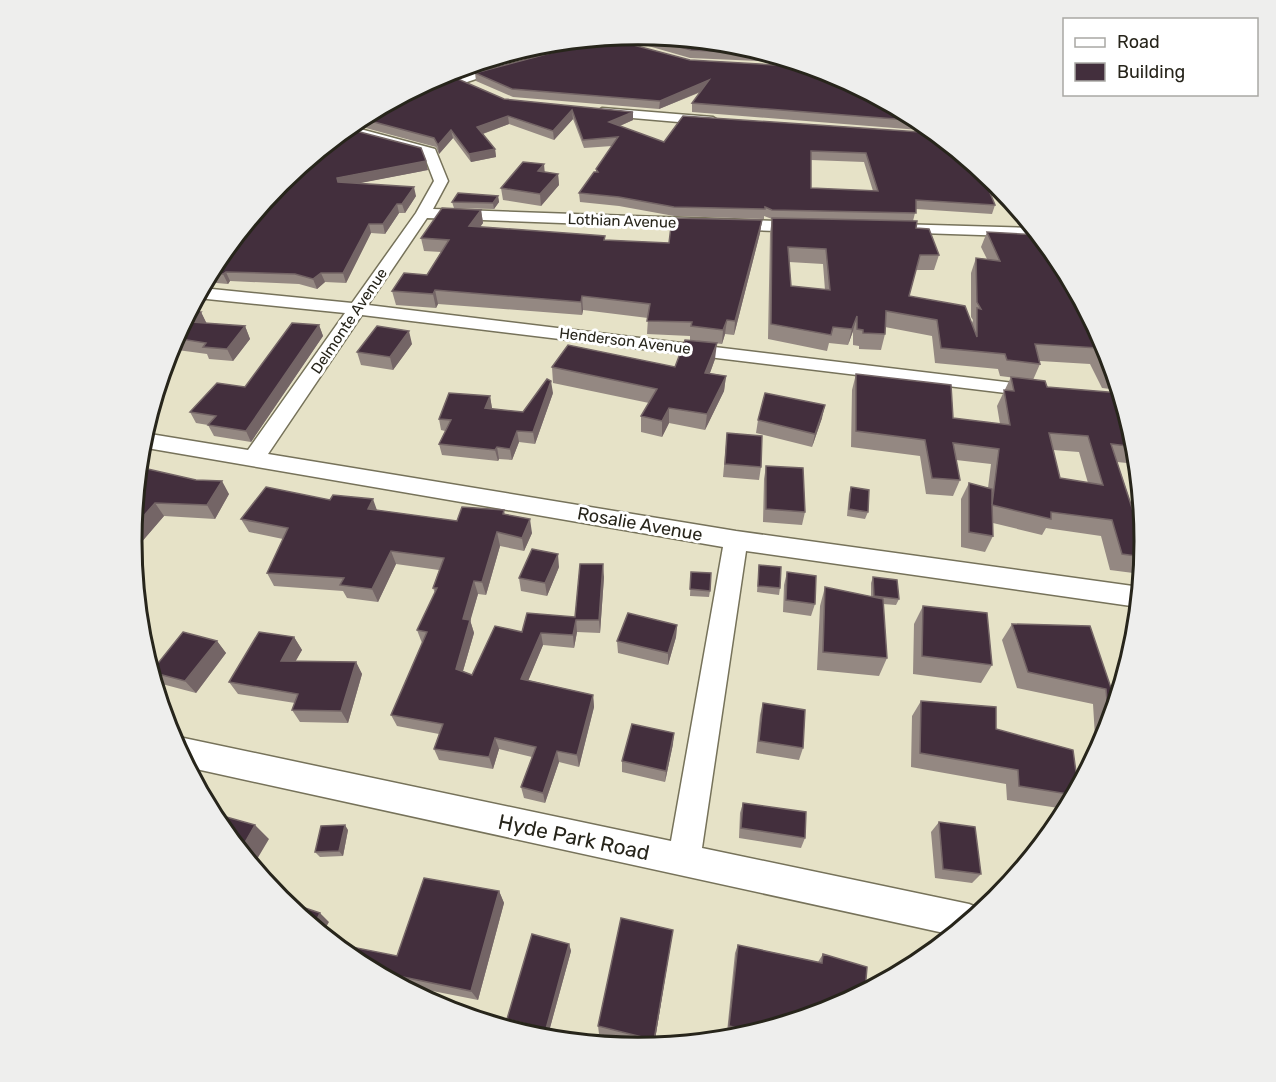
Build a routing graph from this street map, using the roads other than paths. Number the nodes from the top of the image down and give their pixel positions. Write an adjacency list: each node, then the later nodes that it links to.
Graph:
1 (517, 63): 2 (street)
2 (458, 81): 3 (street)
3 (478, 89)
4 (586, 110): 5 (street)
5 (727, 122)
6 (357, 133): 7 (street, Delmonte Avenue)
7 (423, 213): 8 (street, Lothian Avenue); 12 (street, Delmonte Avenue)
8 (822, 227)
9 (882, 229): 10 (street)
10 (1027, 233)
11 (208, 294): 12 (street, Henderson Avenue)
12 (357, 309): 13 (street, Henderson Avenue); 15 (street, Delmonte Avenue)
13 (1062, 393)
14 (153, 442): 15 (street, Rosalie Avenue)
15 (254, 459): 16 (street, Rosalie Avenue)
16 (736, 540): 17 (street, Rosalie Avenue); 19 (street)
17 (1131, 596)
18 (190, 753): 19 (street, Hyde Park Road)
19 (684, 861): 20 (street, Hyde Park Road)
20 (959, 919)

